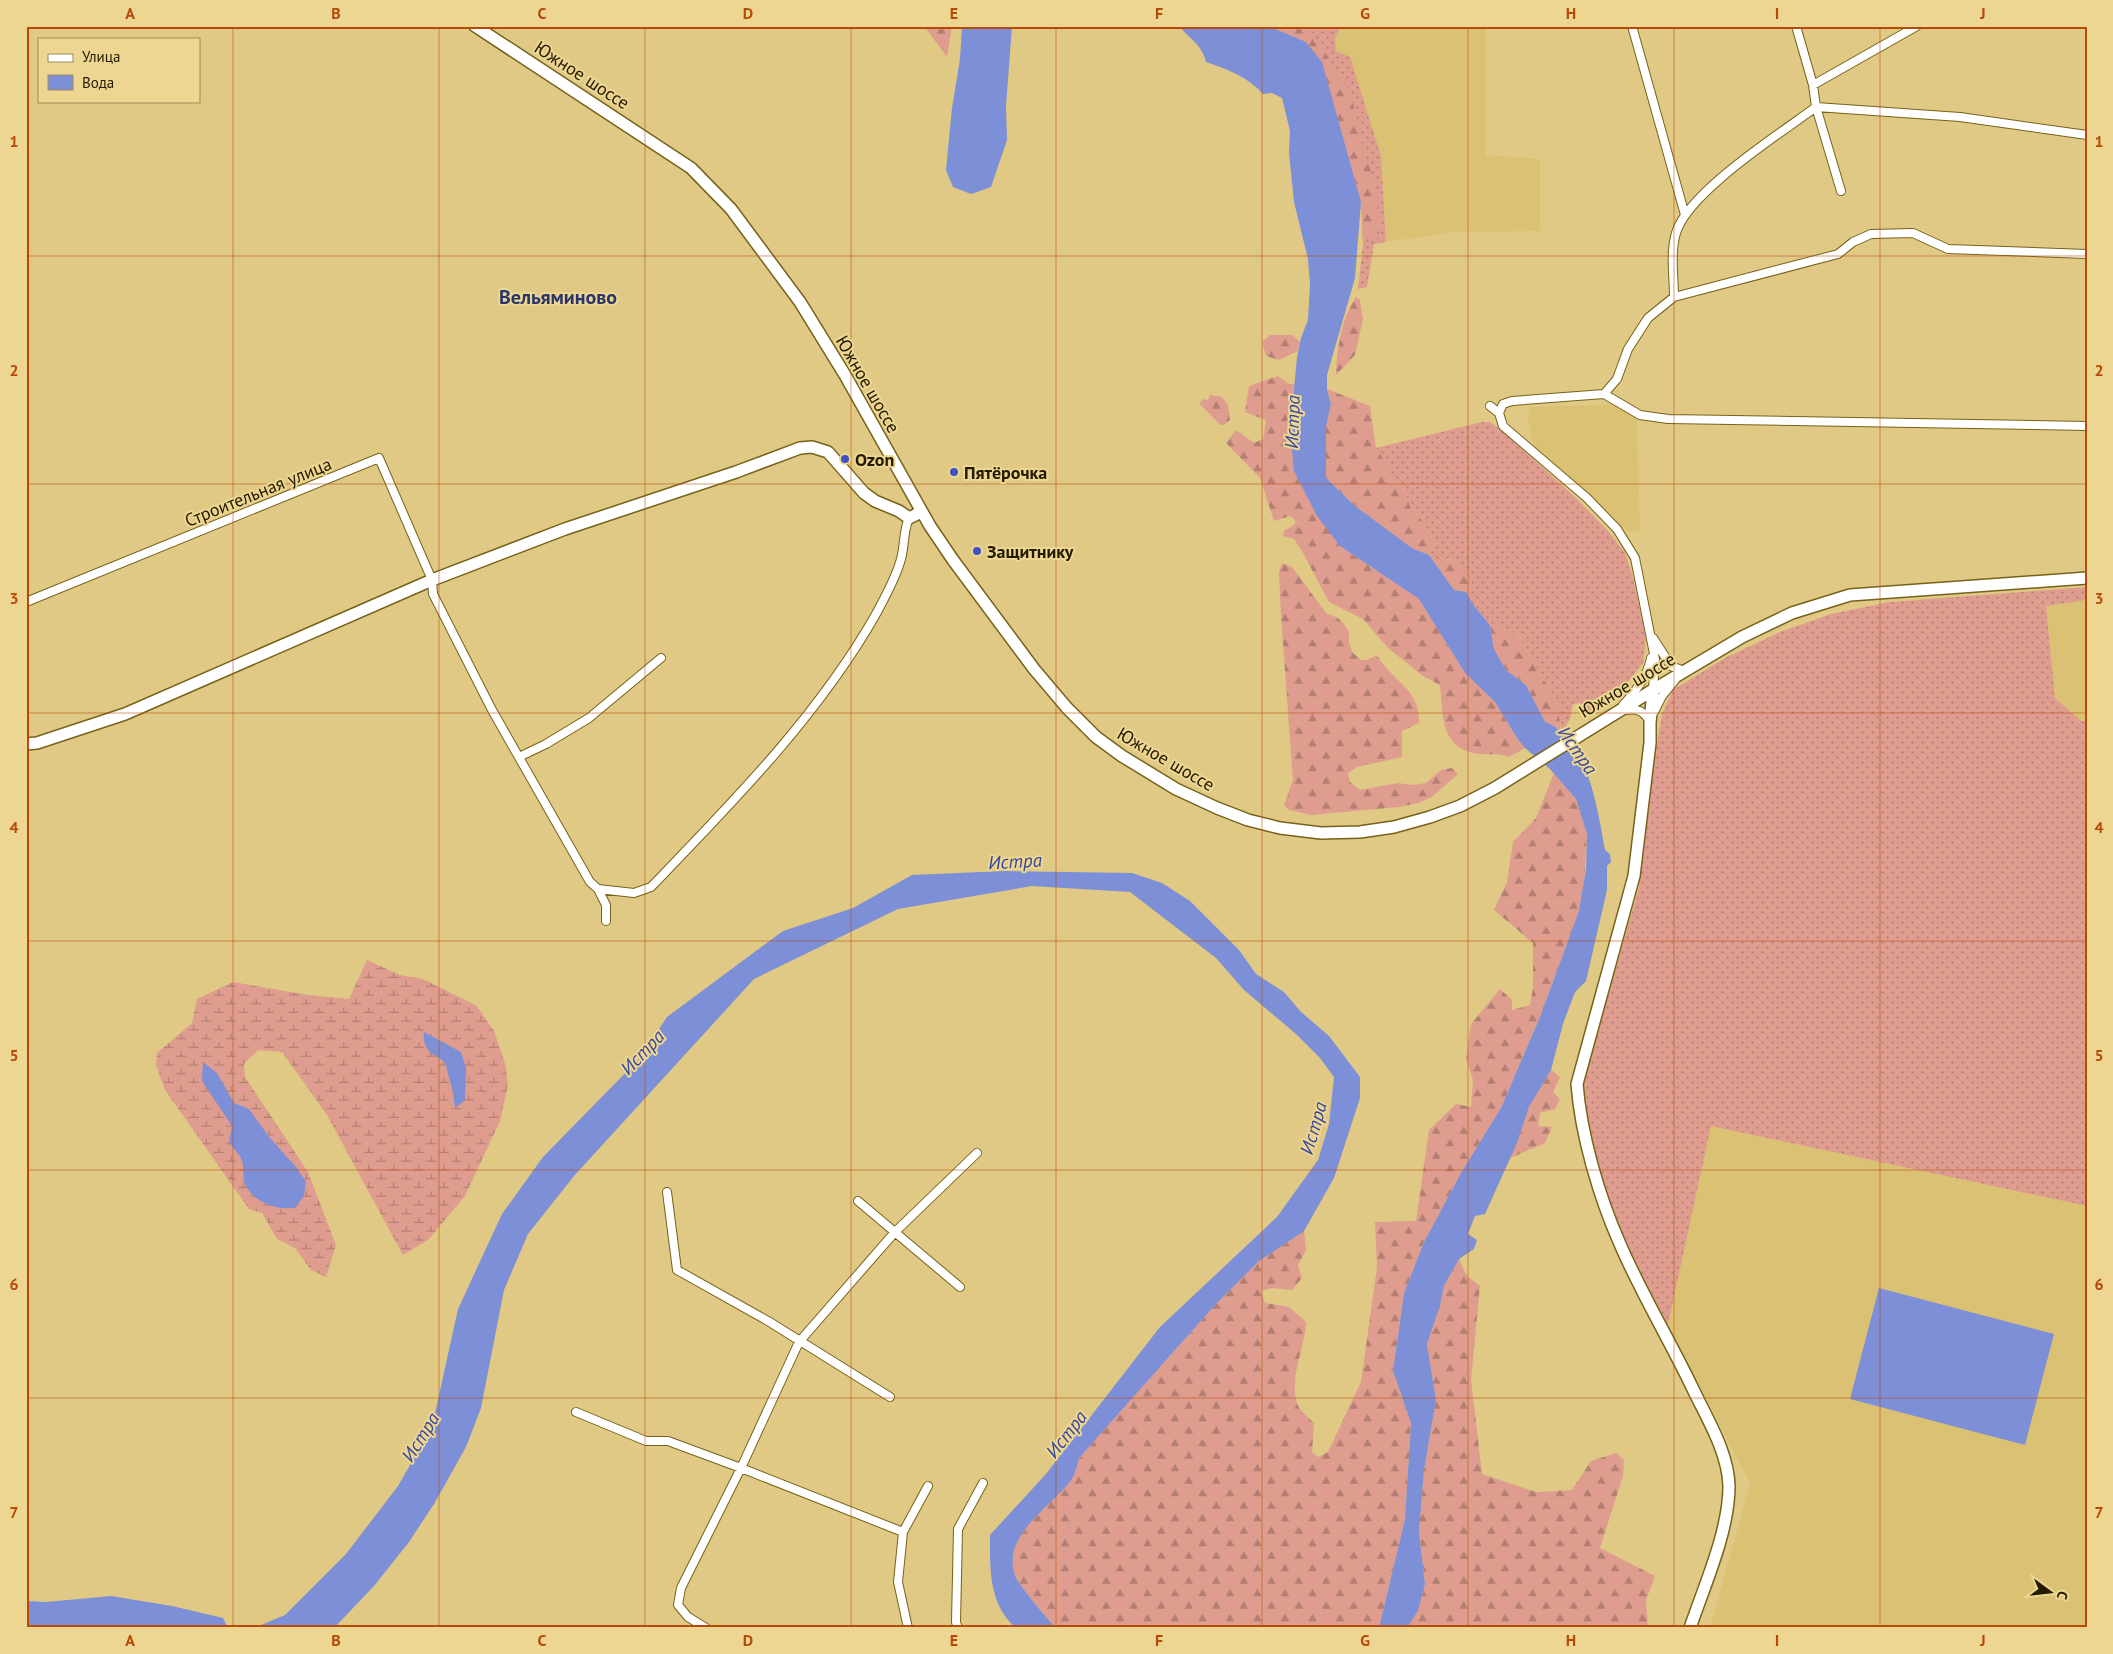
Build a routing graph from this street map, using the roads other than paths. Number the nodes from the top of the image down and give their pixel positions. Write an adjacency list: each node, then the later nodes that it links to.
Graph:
1 (474, 26): 16 (main road, Южное шоссе)
2 (1632, 26): 9 (street)
3 (1796, 26): 5 (street)
4 (1917, 26): 5 (street)
5 (1813, 85): 6 (street)
6 (1816, 107): 7 (street); 8 (street); 9 (street)
7 (2087, 135)
8 (1841, 191)
9 (1685, 215): 11 (street)
10 (2087, 254): 11 (street)
11 (1674, 297): 12 (street)
12 (1604, 394): 14 (street); 15 (street)
13 (1490, 406): 14 (street)
14 (1499, 413): 21 (street)
15 (2087, 426)
16 (921, 512): 17 (main road); 25 (main road, Южное шоссе)
17 (909, 518): 19 (main road); 29 (street)
18 (2087, 578): 23 (main road, Южное шоссе)
19 (432, 580): 20 (street, Строительная улица); 27 (main road); 28 (street)
20 (26, 602)
21 (1651, 634): 23 (street); 24 (street); 25 (street)
22 (661, 658): 28 (street)
23 (1684, 671): 24 (main road, Южное шоссе); 26 (street)
24 (1653, 690): 25 (main road, Южное шоссе); 26 (main road)
25 (1614, 714): 26 (street)
26 (1650, 723): 46 (main road)
27 (26, 744)
28 (519, 757): 29 (street)
29 (598, 889): 30 (street)
30 (606, 921)
31 (977, 1154): 34 (street)
32 (667, 1192): 36 (street)
33 (858, 1201): 34 (street)
34 (895, 1232): 35 (street); 36 (street)
35 (960, 1288)
36 (799, 1342): 37 (street); 39 (street)
37 (890, 1397)
38 (576, 1412): 39 (street)
39 (741, 1468): 42 (street); 43 (street)
40 (983, 1483): 45 (street)
41 (928, 1486): 42 (street)
42 (903, 1532): 44 (street)
43 (706, 1628)
44 (908, 1628)
45 (958, 1628)
46 (1690, 1628)

